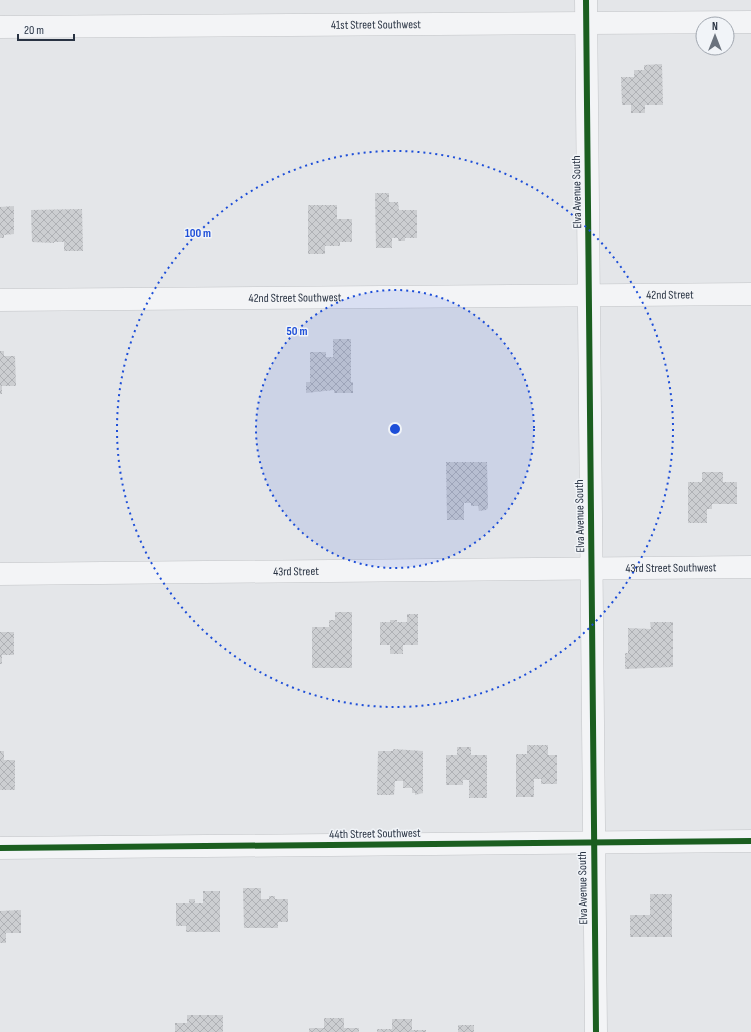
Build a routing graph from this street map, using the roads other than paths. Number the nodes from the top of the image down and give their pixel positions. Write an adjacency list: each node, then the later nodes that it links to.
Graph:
1 (586, 0): 2 (street, Elva Avenue South)
2 (587, 22): 3 (street, 41st Street Southwest); 4 (street, 41st Street Southwest); 5 (street, Elva Avenue South)
3 (751, 22)
4 (0, 27)
5 (589, 294): 6 (street, 42nd Street); 7 (street, 42nd Street Southwest); 9 (street, Elva Avenue South)
6 (751, 294)
7 (0, 300)
8 (751, 567): 9 (street, 43rd Street Southwest)
9 (592, 568): 10 (street, 43rd Street); 12 (street, Elva Avenue South)
10 (0, 574)
11 (751, 840): 12 (street, 44th Street Southwest)
12 (594, 842): 13 (street, 44th Street Southwest); 14 (street, Elva Avenue South)
13 (0, 848)
14 (596, 1032)

